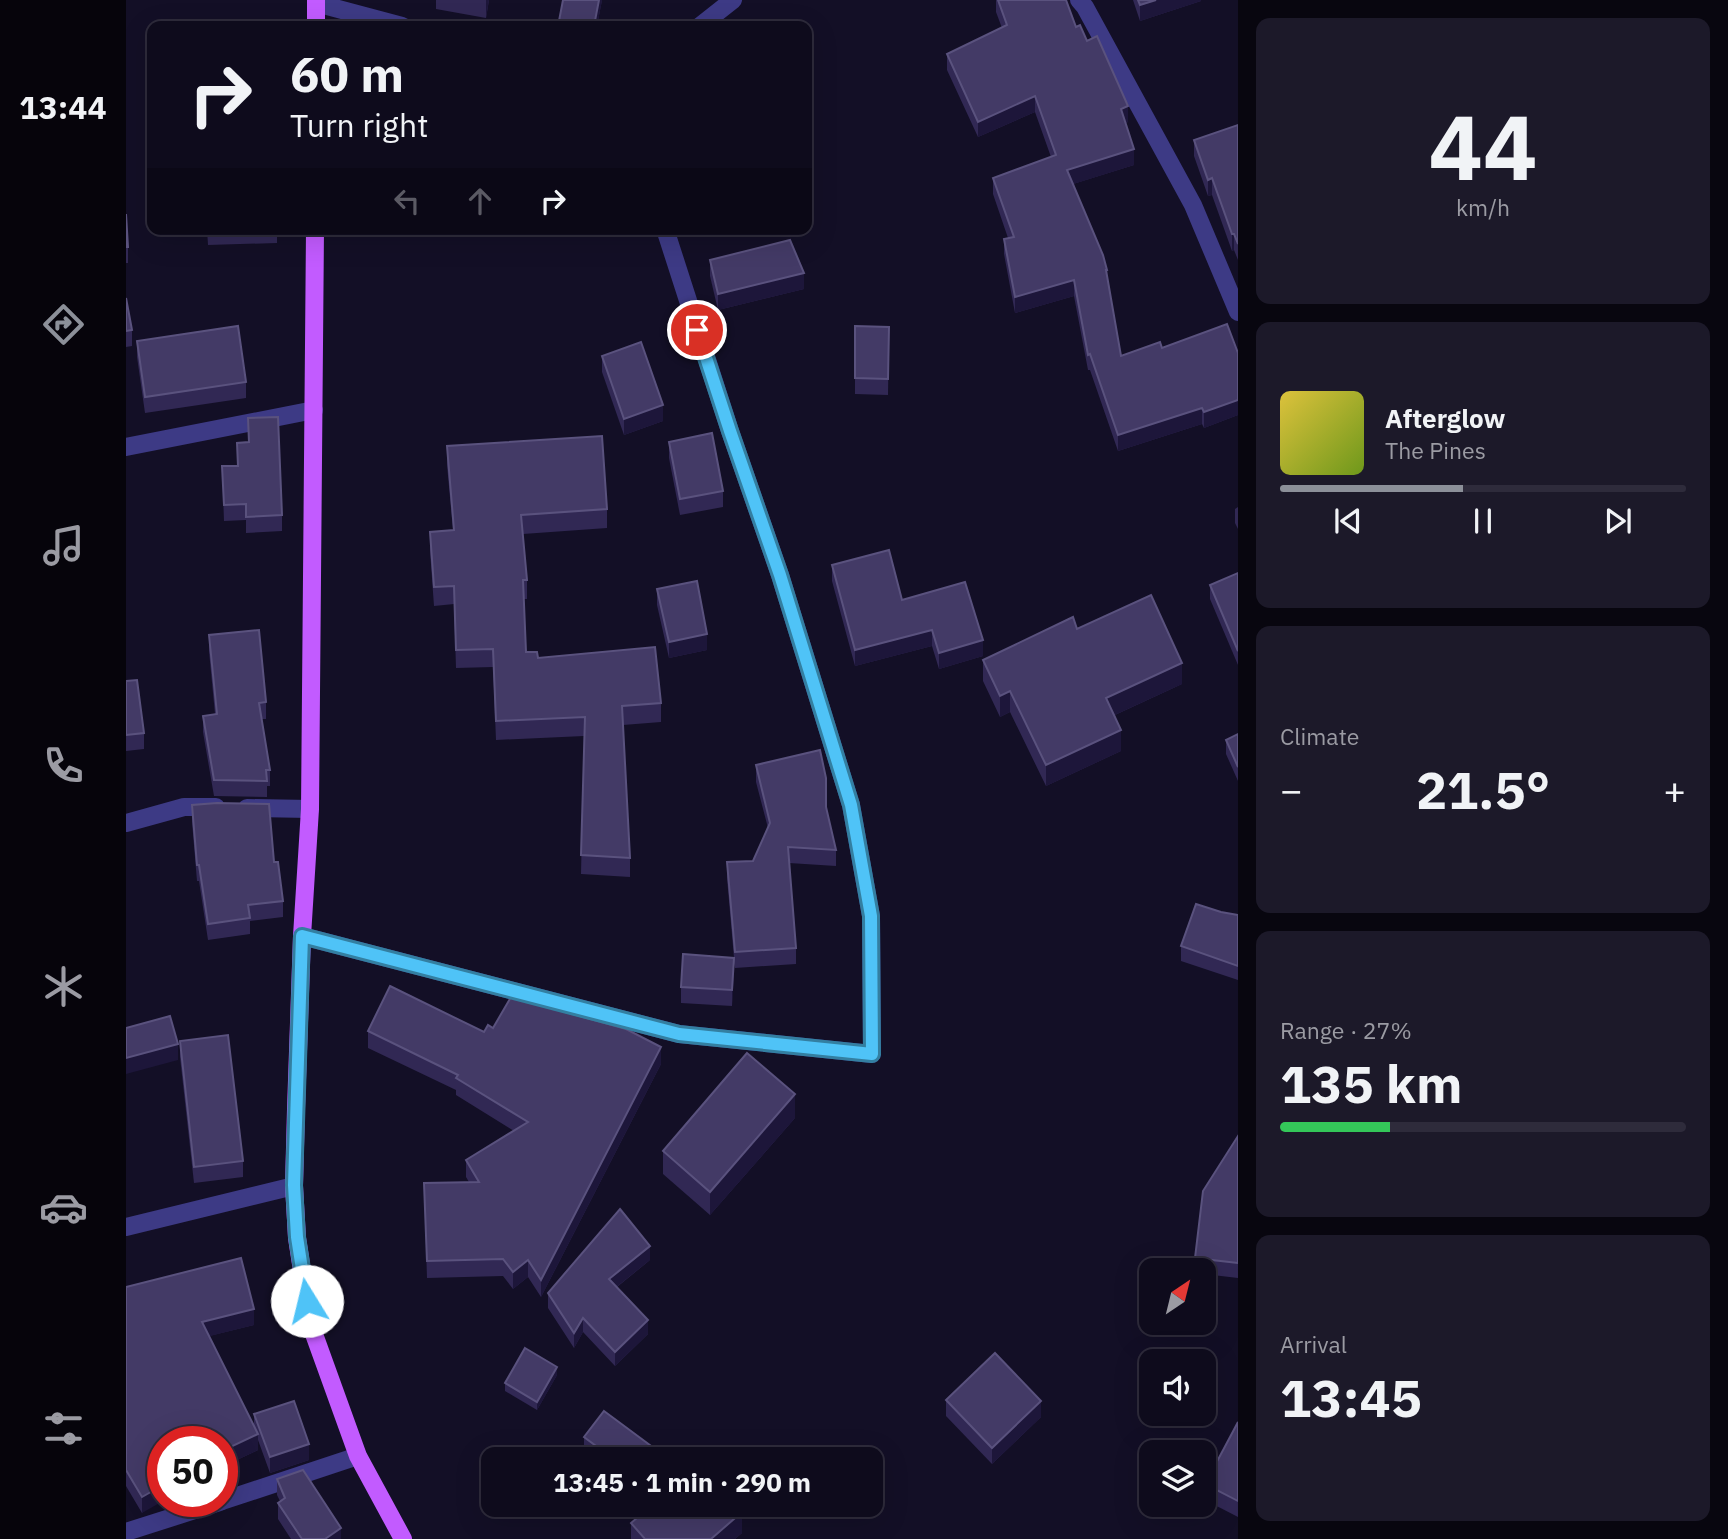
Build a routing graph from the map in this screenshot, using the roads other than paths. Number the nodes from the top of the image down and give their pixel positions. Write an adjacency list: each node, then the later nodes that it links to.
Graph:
1 (733, 0): 6 (street)
2 (1079, 0): 9 (street)
3 (316, 2): 4 (main road); 5 (street)
4 (316, 21)
5 (384, 21)
6 (706, 21)
7 (315, 235): 10 (main road)
8 (667, 235): 14 (street)
9 (1238, 312)
10 (314, 410): 11 (street); 12 (main road)
11 (126, 447)
12 (310, 809): 13 (street); 14 (main road)
13 (126, 823)
14 (302, 936): 15 (main road)
15 (294, 1185): 16 (street); 17 (main road)
16 (126, 1227)
17 (358, 1456): 18 (street); 21 (main road)
18 (238, 1495)
19 (172, 1517): 20 (street)
20 (126, 1532)
21 (403, 1539)

